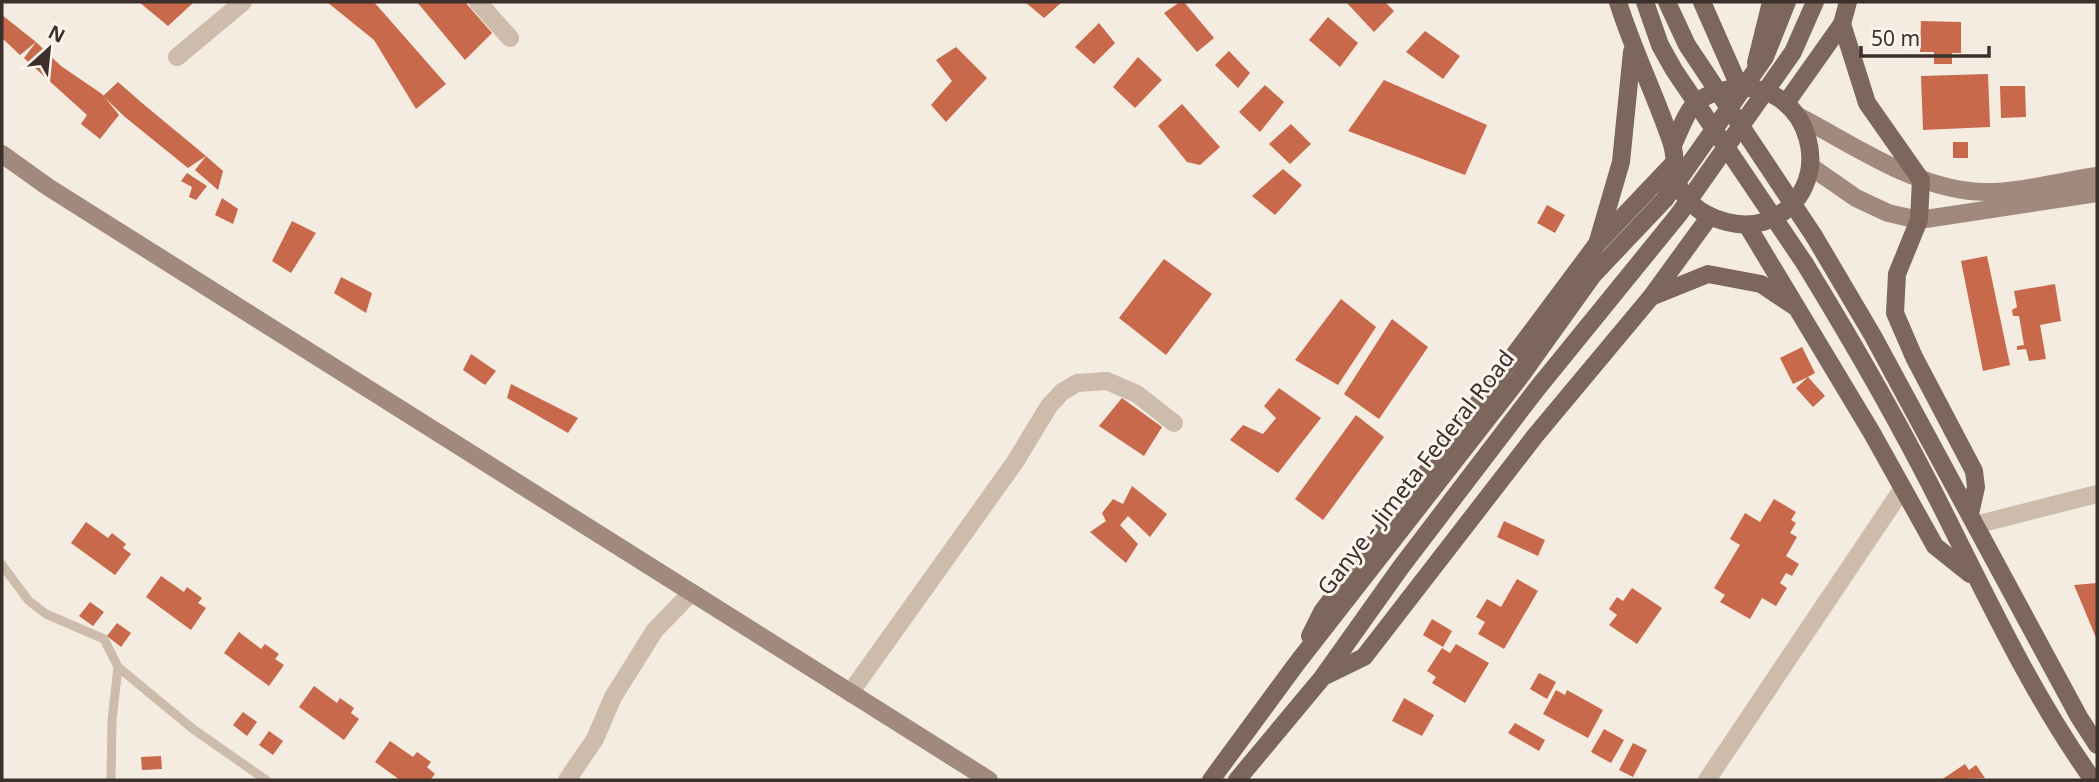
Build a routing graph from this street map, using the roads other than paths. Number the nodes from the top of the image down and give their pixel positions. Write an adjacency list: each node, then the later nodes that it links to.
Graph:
1 (243, 2): 14 (street)
2 (478, 2): 12 (street)
3 (1618, 2): 13 (main road)
4 (1645, 2): 35 (main road, bridge)
5 (1667, 2): 33 (main road, bridge)
6 (1702, 2): 15 (main road)
7 (1771, 2): 15 (main road)
8 (1787, 2): 37 (main road, Ganye - Jimeta Federal Road, bridge)
9 (1815, 2): 39 (main road, Ganye - Jimeta Federal Road, bridge)
10 (1848, 2): 11 (main road)
11 (1842, 24): 16 (main road); 22 (main road)
12 (510, 38)
13 (1633, 48): 17 (main road); 27 (main road)
14 (177, 57)
15 (1745, 87): 16 (main road); 17 (main road)
16 (1792, 110): 20 (main road); 22 (main road)
17 (1673, 145): 19 (main road)
18 (2, 153): 36 (main road)
19 (1672, 165): 24 (main road); 27 (main road)
20 (1810, 166): 25 (main road); 26 (main road)
21 (2097, 176): 22 (main road)
22 (1921, 180): 25 (main road)
23 (2097, 193): 25 (main road)
24 (1710, 216): 26 (main road); 28 (main road)
25 (1919, 220): 33 (main road)
26 (1747, 225): 29 (main road)
27 (1597, 244): 37 (main road)
28 (1651, 297): 29 (main road); 39 (main road)
29 (1799, 309): 31 (main road)
30 (1174, 423): 40 (street)
31 (1903, 488): 35 (main road); 48 (street)
32 (2097, 494): 33 (street)
33 (1972, 519): 41 (main road)
34 (2, 565): 38 (lane)
35 (1974, 577): 49 (main road)
36 (691, 593): 40 (main road); 44 (street)
37 (1297, 663): 46 (main road, Ganye - Jimeta Federal Road)
38 (118, 667): 42 (lane); 43 (lane)
39 (1322, 678): 47 (main road, Ganye - Jimeta Federal Road)
40 (850, 693): 45 (main road)
41 (2097, 745)
42 (111, 780)
43 (267, 780)
44 (567, 780)
45 (989, 780)
46 (1211, 780)
47 (1237, 780)
48 (1707, 780)
49 (2093, 780)

